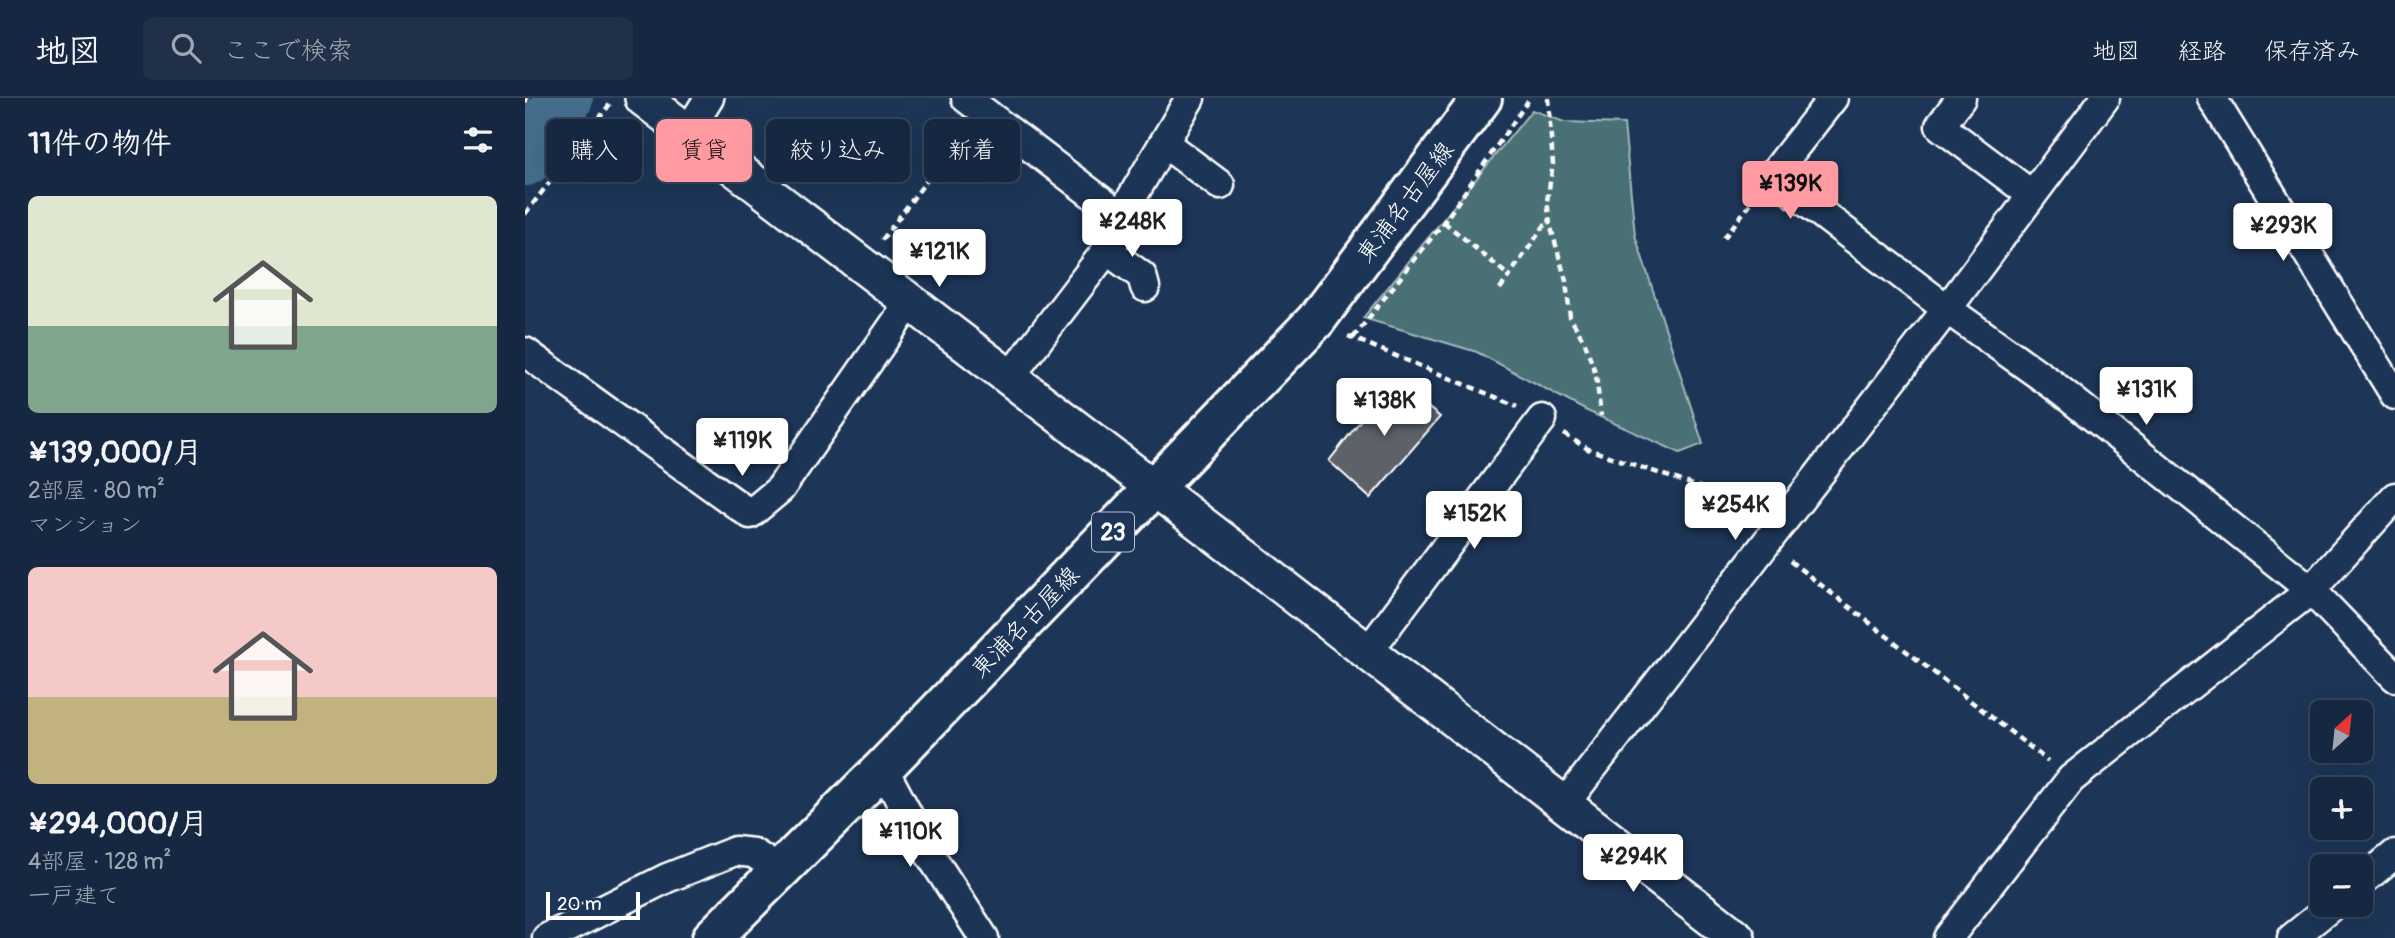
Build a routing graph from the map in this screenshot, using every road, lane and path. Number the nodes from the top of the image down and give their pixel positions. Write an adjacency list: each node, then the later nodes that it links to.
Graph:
1 (527, 98): 13 (path)
2 (615, 98): 22 (path)
3 (643, 98): 15 (street)
4 (709, 98): 16 (street)
5 (1189, 98): 17 (street)
6 (1482, 98): 34 (main road, 東浦名古屋線 / 23)
7 (1530, 98): 24 (path)
8 (1548, 98): 25 (path)
9 (1833, 98): 18 (street)
10 (1961, 98): 21 (street)
11 (2105, 98): 21 (street)
12 (2212, 98): 38 (street)
13 (525, 103)
14 (973, 103): 23 (street); 28 (path)
15 (671, 119)
16 (696, 119)
17 (1164, 144): 20 (street); 23 (street)
18 (1772, 176): 26 (path); 33 (street)
19 (752, 182): 28 (street)
20 (1220, 185)
21 (2032, 195): 33 (street)
22 (525, 214)
23 (1121, 216): 27 (street)
24 (1444, 222): 29 (path); 35 (path)
25 (1550, 224): 29 (path); 39 (path)
26 (1724, 238)
27 (1108, 251): 30 (street); 37 (street)
28 (861, 267): 32 (street)
29 (1509, 276): 31 (path)
30 (1145, 287)
31 (1500, 289)
32 (910, 302): 36 (street); 37 (street)
33 (1947, 309): 43 (street); 44 (street)
34 (1316, 320): 35 (path); 41 (main road, 東浦名古屋線 / 23)
35 (1353, 338): 40 (path)
36 (525, 352)
37 (1009, 378): 41 (street)
38 (2395, 395)
39 (1601, 416)
40 (1542, 419): 43 (path); 45 (street)
41 (1154, 490): 45 (street); 47 (main road, 東浦名古屋線 / 23)
42 (2395, 497): 44 (street)
43 (1766, 542): 48 (path); 49 (street)
44 (2311, 590): 46 (street); 48 (street)
45 (1367, 653): 49 (street)
46 (2395, 677)
47 (883, 768): 51 (main road, 東浦名古屋線 / 23); 56 (street)
48 (2071, 779): 58 (street)
49 (1563, 806): 57 (street)
50 (2395, 854): 52 (street)
51 (780, 870): 54 (street); 55 (main road, 東浦名古屋線 / 23)
52 (2373, 872)
53 (2318, 917): 59 (street)
54 (547, 938)
55 (712, 938)
56 (984, 938)
57 (1737, 938)
58 (1948, 938)
59 (2292, 938)

